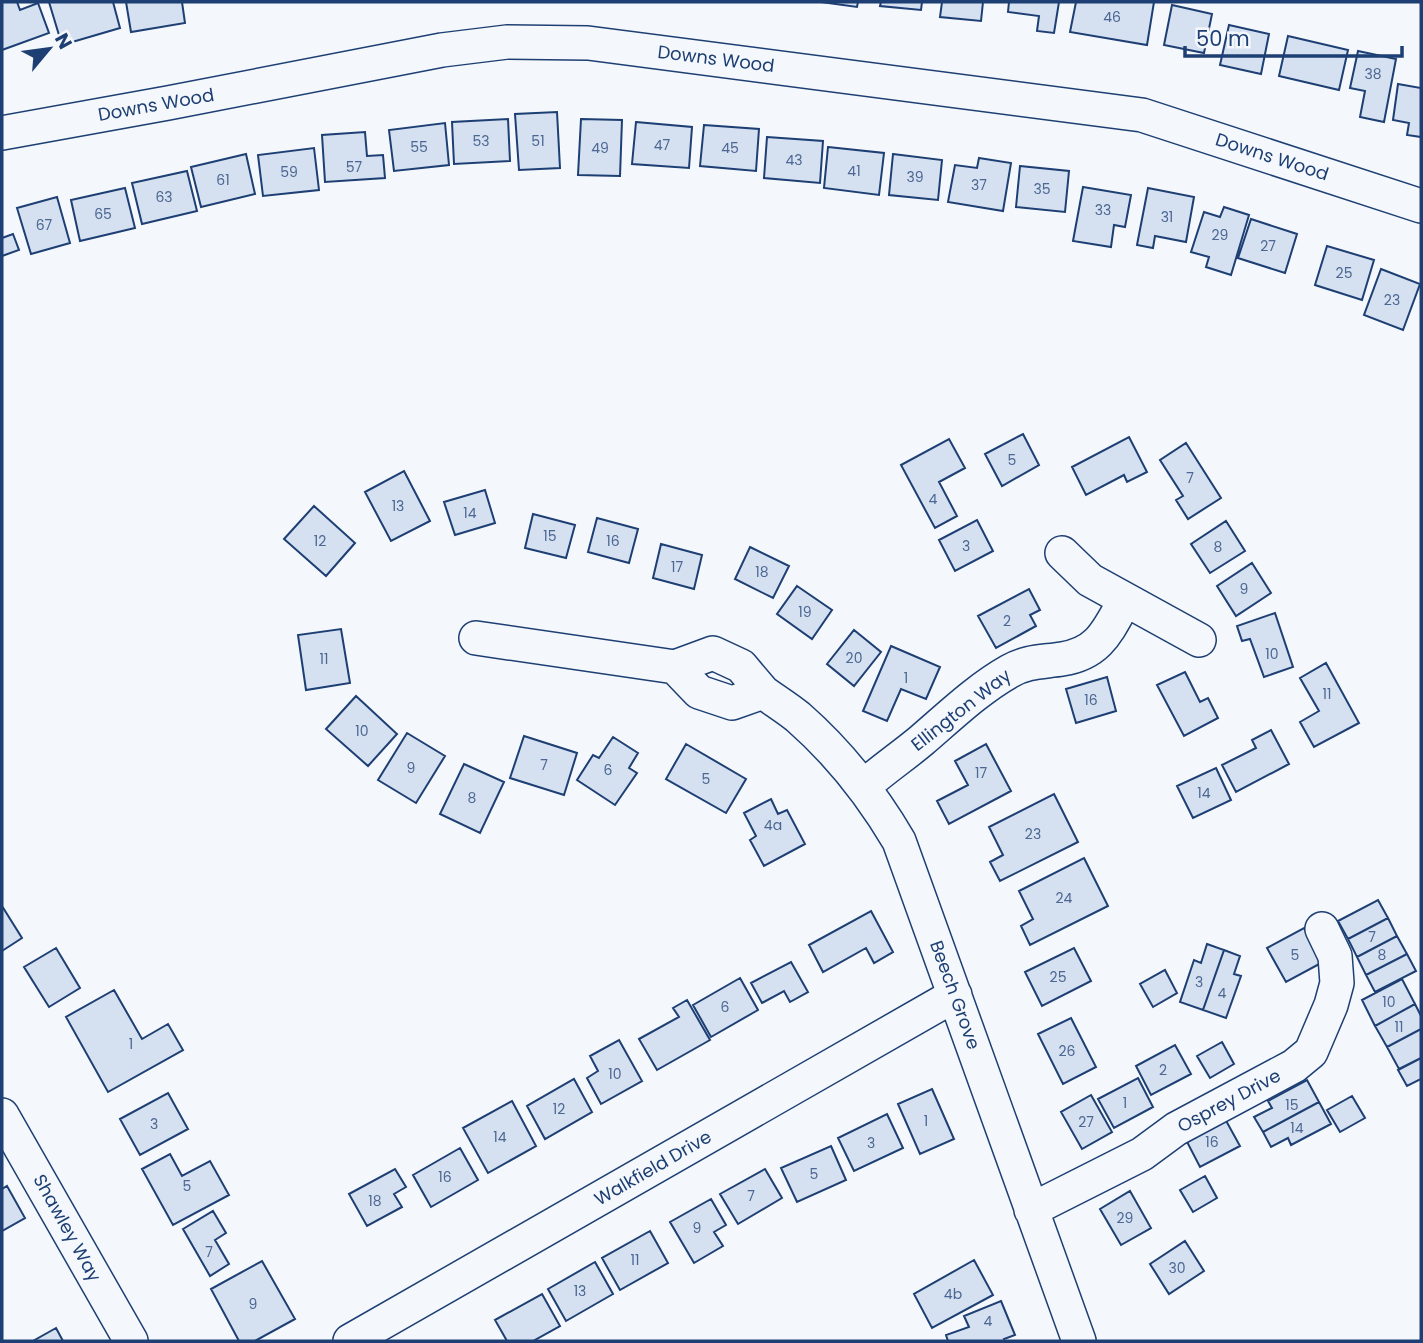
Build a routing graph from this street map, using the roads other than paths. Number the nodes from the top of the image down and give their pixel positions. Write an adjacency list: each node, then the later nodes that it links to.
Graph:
1 (2, 133): 2 (street, Downs Wood)
2 (1421, 206)
3 (1062, 553): 4 (street)
4 (1125, 600): 6 (street); 7 (street, Ellington Way)
5 (476, 638): 7 (street, Beech Grove)
6 (1199, 640)
7 (863, 787): 9 (street, Beech Grove)
8 (1322, 929): 11 (street, Osprey Drive)
9 (955, 995): 11 (street, Beech Grove); 13 (street, Walkfield Drive)
10 (2, 1115): 12 (street, Shawley Way)
11 (1031, 1210): 14 (street, Beech Grove)
12 (131, 1341)
13 (350, 1341)
14 (1079, 1341)

